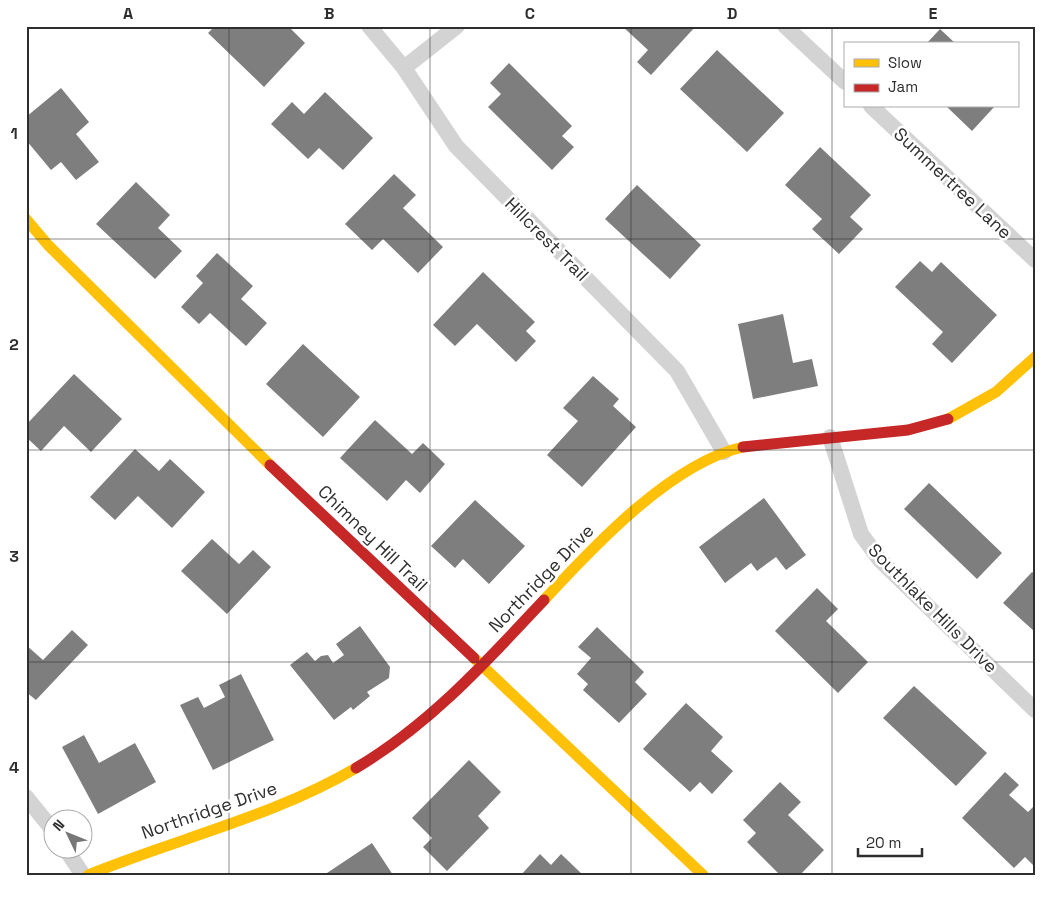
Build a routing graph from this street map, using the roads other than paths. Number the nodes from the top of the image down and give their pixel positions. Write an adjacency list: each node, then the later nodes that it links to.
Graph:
1 (369, 26): 4 (street, Hillcrest Trail)
2 (457, 26): 4 (street)
3 (785, 26): 5 (street)
4 (404, 68): 11 (street, Hillcrest Trail)
5 (844, 81)
6 (873, 108): 8 (street, Summertree Lane)
7 (26, 219): 12 (street, Chimney Hill Trail)
8 (1035, 260)
9 (1035, 357): 10 (street, Northridge Drive)
10 (830, 437): 11 (street, Northridge Drive); 13 (street, Southlake Hills Drive)
11 (724, 452): 12 (street, Northridge Drive)
12 (481, 666): 18 (street, Northridge Drive); 19 (street, Chimney Hill Trail)
13 (1035, 710)
14 (26, 797): 15 (street)
15 (42, 817)
16 (72, 858): 17 (street)
17 (83, 875)
18 (88, 875)
19 (703, 875)

